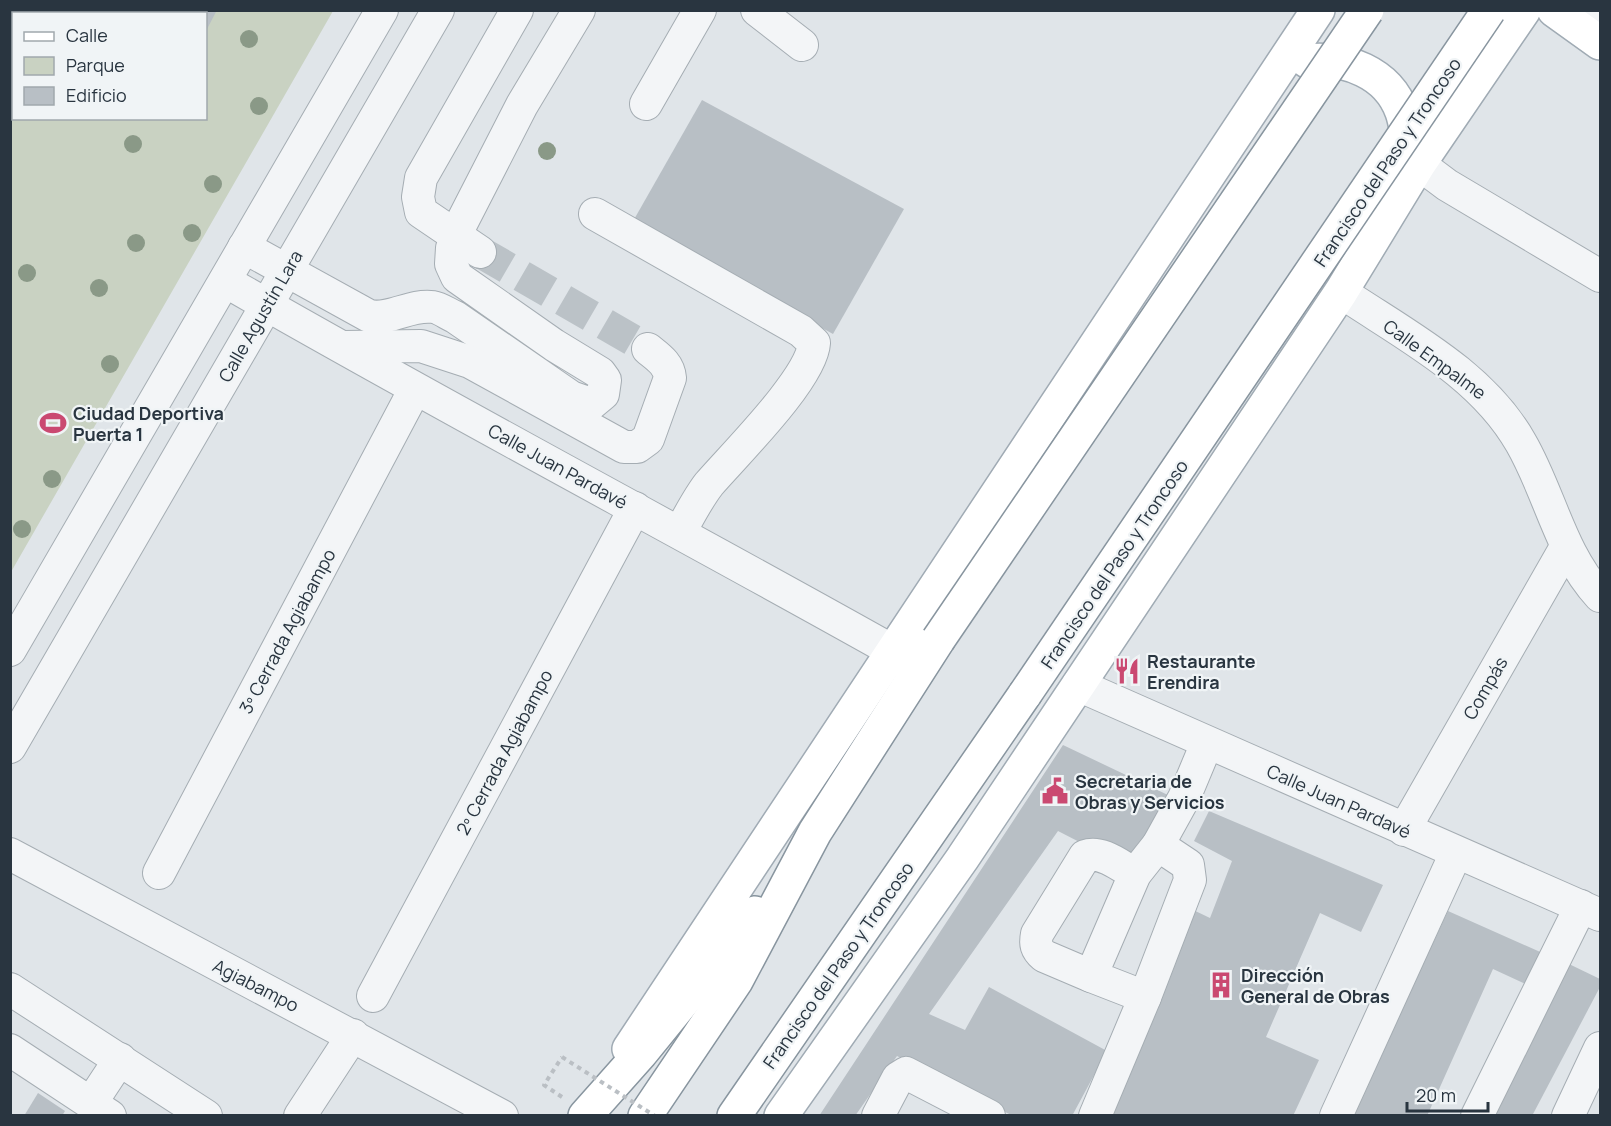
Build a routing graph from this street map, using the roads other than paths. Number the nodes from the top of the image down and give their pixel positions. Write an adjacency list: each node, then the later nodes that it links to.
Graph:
1 (382, 10): 19 (street)
2 (438, 10): 20 (street, Calle Agustín Lara)
3 (517, 10): 18 (street)
4 (579, 10): 18 (street)
5 (700, 10): 15 (street)
6 (757, 10): 13 (street)
7 (1318, 10): 14 (main road)
8 (1367, 10): 38 (main road, bridge)
9 (1490, 10): 59 (main road, Francisco del Paso y Troncoso, bridge)
10 (1524, 10): 16 (main road, Francisco del Paso y Troncoso)
11 (1554, 10): 12 (main road)
12 (1596, 32)
13 (802, 45)
14 (1277, 74): 16 (main road); 33 (main road)
15 (646, 104)
16 (1419, 164): 21 (street); 23 (main road, Francisco del Paso y Troncoso)
17 (595, 214): 29 (street)
18 (468, 244): 20 (street)
19 (244, 248): 20 (street); 22 (street)
20 (287, 271): 24 (street, Calle Agustín Lara)
21 (1600, 276)
22 (225, 281): 24 (street, Calle Juan Pardavé); 32 (street)
23 (1341, 292): 30 (street, Calle Empalme); 34 (main road, Francisco del Paso y Troncoso)
24 (267, 305): 25 (street, Calle Juan Pardavé); 36 (street, Calle Agustín Lara)
25 (344, 347): 26 (street); 27 (street, Calle Juan Pardavé)
26 (648, 349)
27 (415, 389): 28 (street, Calle Juan Pardavé); 42 (street, 3º Cerrada Agiabampo)
28 (634, 508): 29 (street, Calle Juan Pardavé); 47 (street, 2º Cerrada Agiabampo)
29 (680, 532): 33 (street, Calle Juan Pardavé)
30 (1566, 547): 31 (street, Calle Empalme); 37 (street, Compás)
31 (1600, 596)
32 (10, 650)
33 (891, 650): 57 (main road)
34 (1078, 685): 35 (street, Calle Juan Pardavé); 60 (main road, Francisco del Paso y Troncoso)
35 (1208, 743): 37 (street, Calle Juan Pardavé); 39 (street)
36 (10, 747)
37 (1404, 830): 40 (street, Calle Juan Pardavé)
38 (815, 832): 57 (main road); 58 (main road)
39 (1158, 845): 43 (street); 48 (street)
40 (1456, 853): 44 (street, Calle Juan Pardavé); 64 (street)
41 (10, 854): 49 (street, Agiabampo)
42 (159, 873)
43 (1135, 874): 45 (street); 45 (street)
44 (1591, 910): 65 (street)
45 (1091, 976): 48 (street)
46 (10, 989): 52 (street)
47 (373, 996)
48 (1145, 997): 63 (street)
49 (353, 1035): 55 (street); 56 (street, Agiabampo)
50 (1600, 1048): 66 (street)
51 (10, 1050): 53 (street)
52 (120, 1059): 53 (street); 54 (street)
53 (101, 1109)
54 (206, 1116)
55 (300, 1116)
56 (502, 1116)
57 (584, 1116)
58 (645, 1116)
59 (734, 1116)
60 (782, 1116)
61 (878, 1116): 62 (street)
62 (989, 1116)
63 (1095, 1116)
64 (1336, 1116)
65 (1477, 1116)
66 (1568, 1116)

